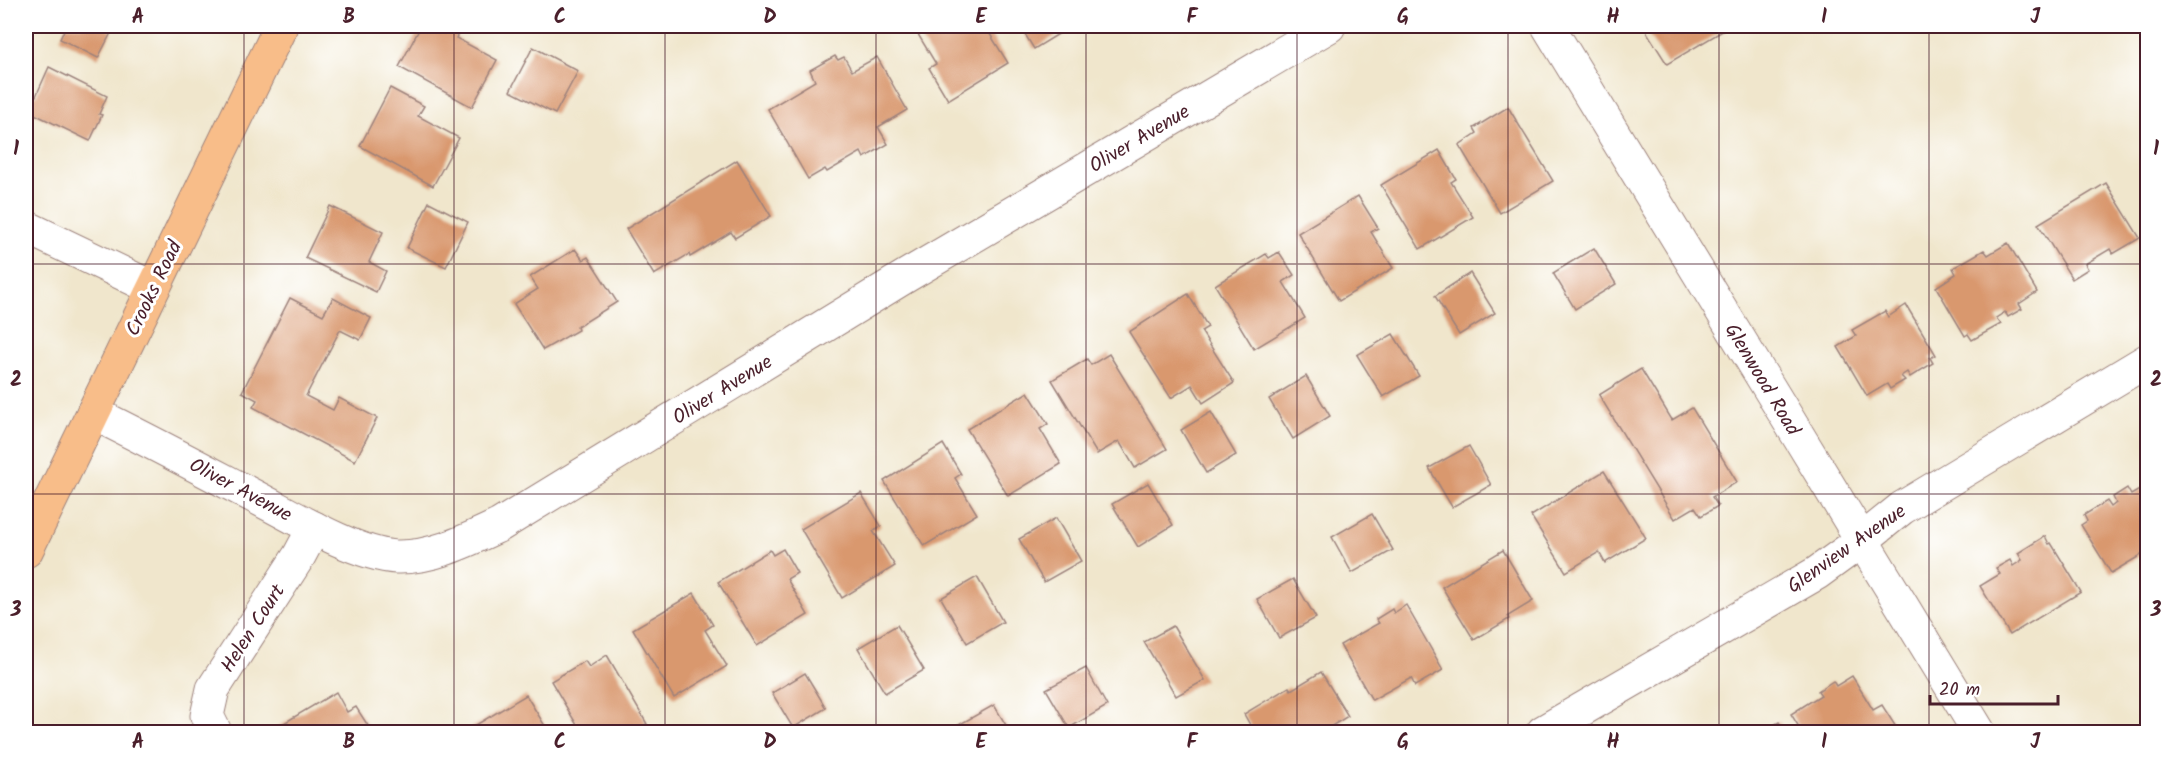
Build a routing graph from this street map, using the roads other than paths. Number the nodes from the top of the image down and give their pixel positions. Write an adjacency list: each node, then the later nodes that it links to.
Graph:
1 (281, 26): 5 (main road, Crooks Road)
2 (1329, 26): 8 (street, Oliver Avenue)
3 (1548, 26): 9 (street, Glenwood Road)
4 (26, 227): 5 (street)
5 (153, 288): 7 (main road, Crooks Road)
6 (2148, 360): 9 (street, Glenview Avenue)
7 (93, 412): 8 (street, Oliver Avenue); 10 (main road, Crooks Road)
8 (314, 528): 11 (street, Helen Court)
9 (1861, 541): 12 (street, Glenview Avenue); 13 (street, Glenwood Road)
10 (26, 551)
11 (214, 732)
12 (1543, 732)
13 (1979, 732)

